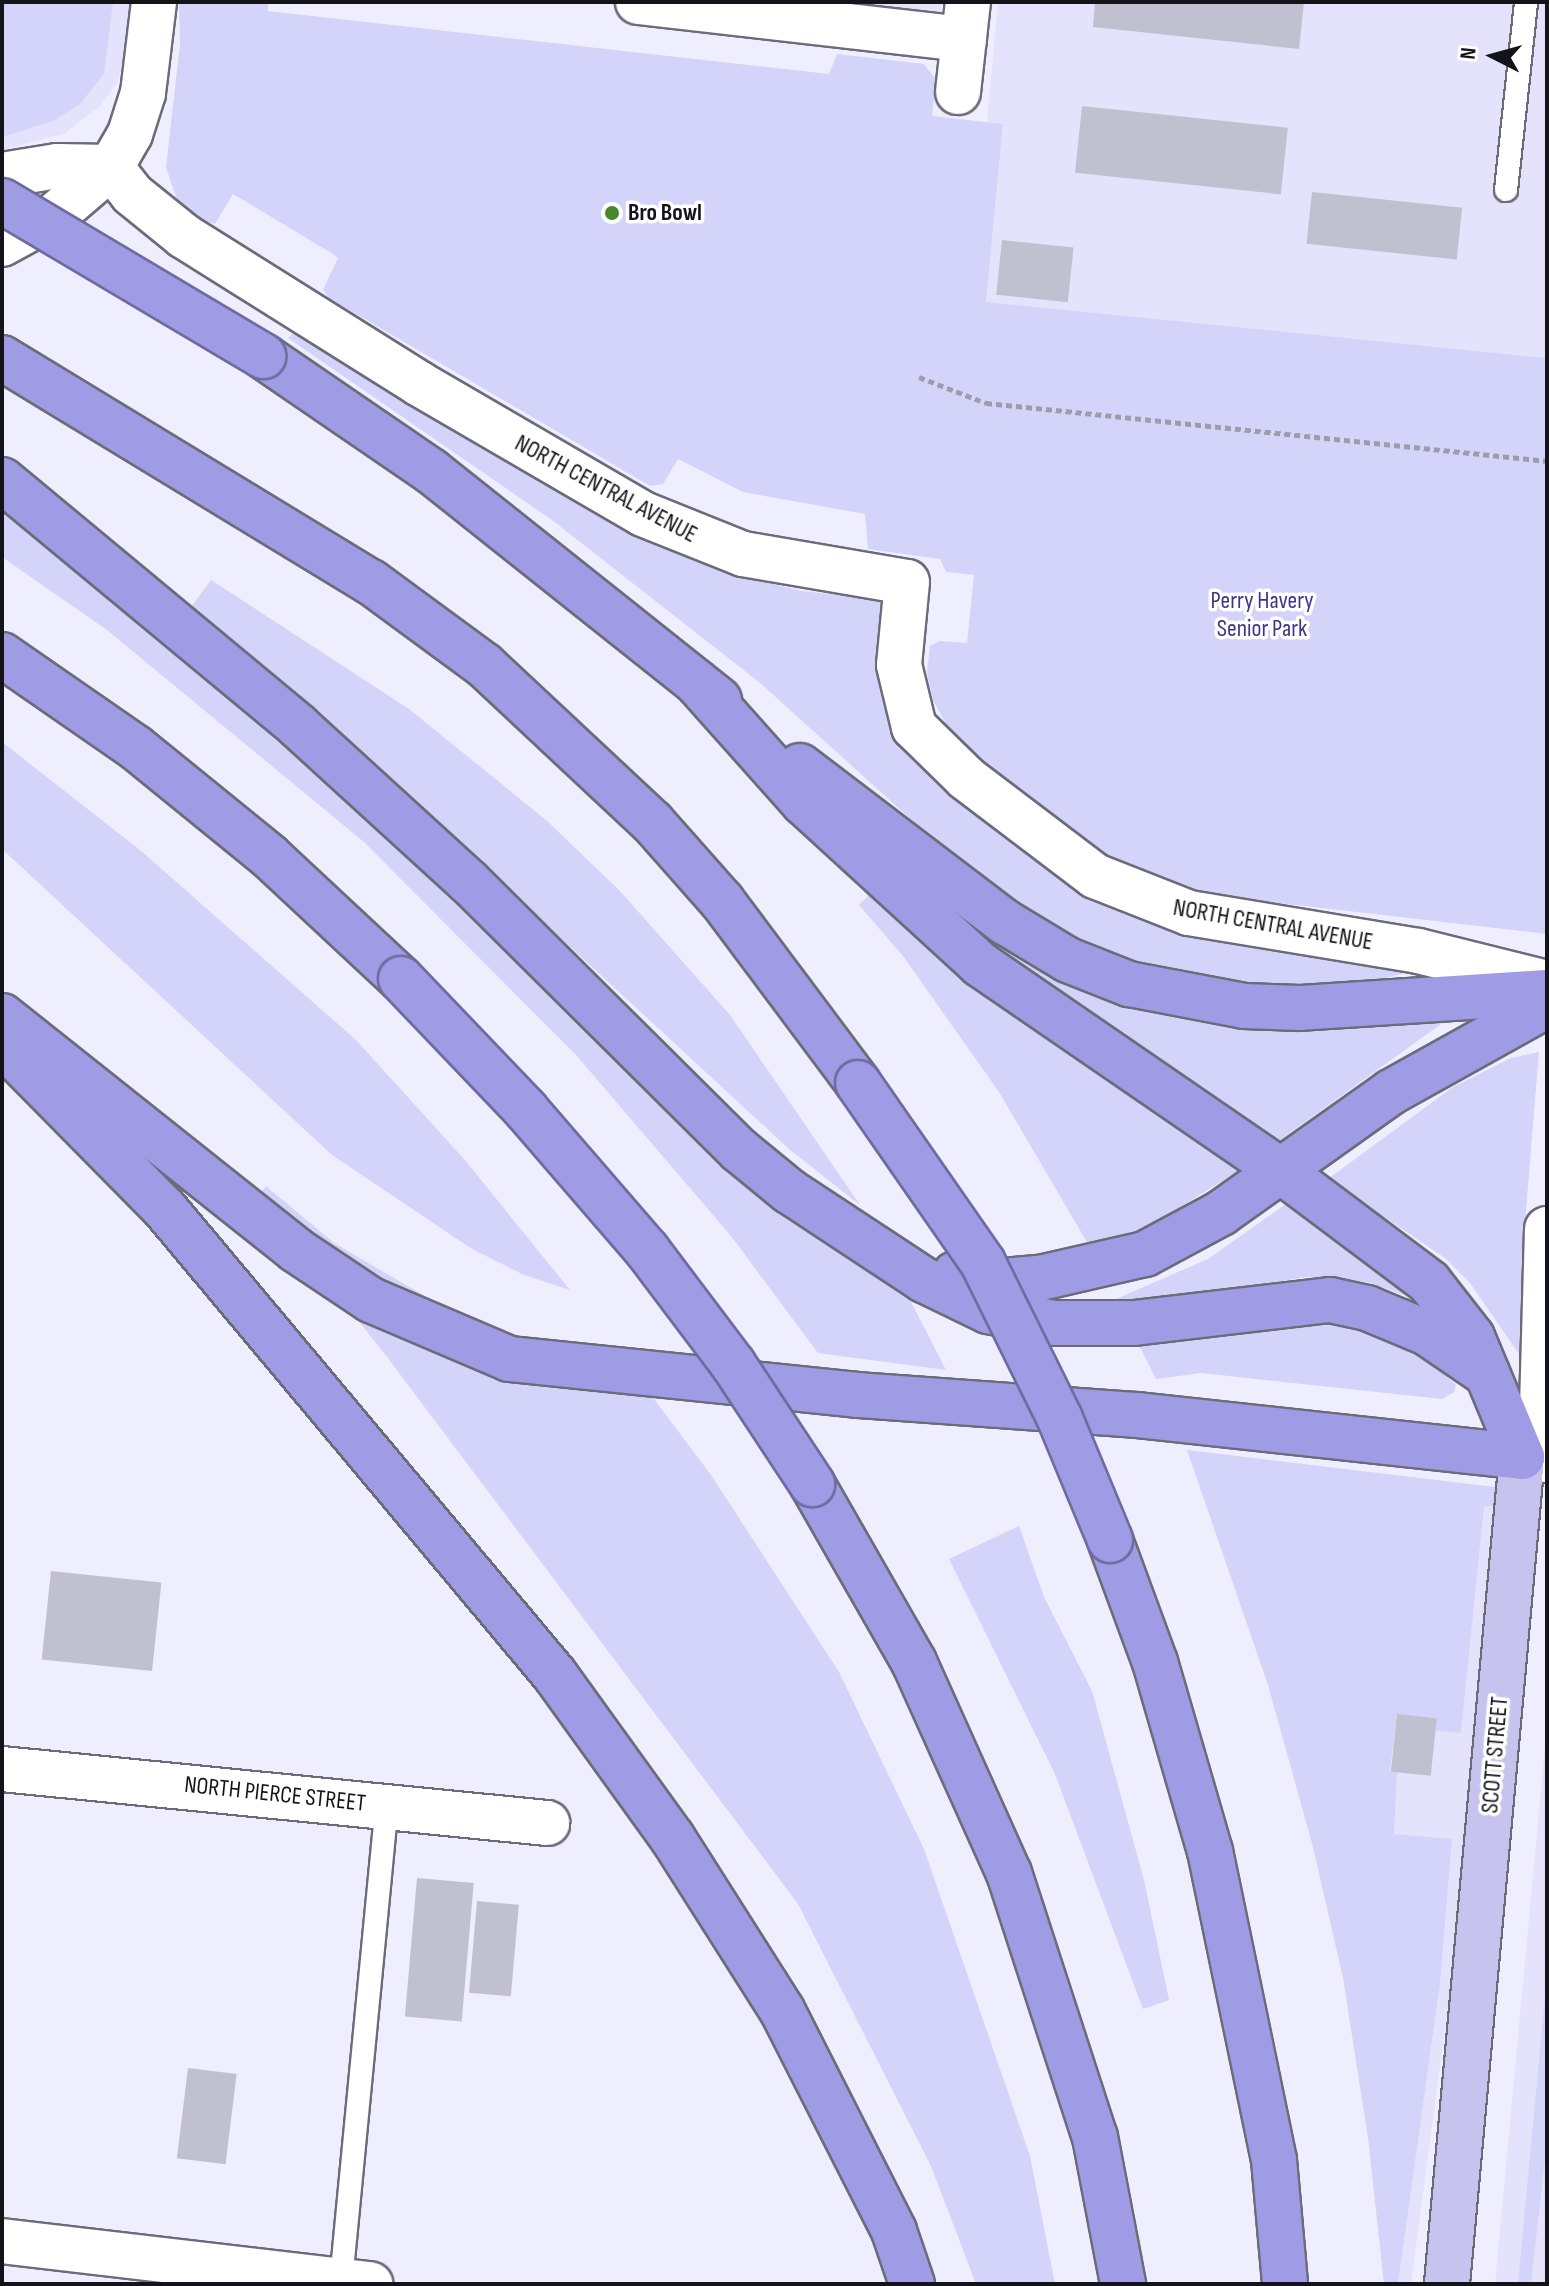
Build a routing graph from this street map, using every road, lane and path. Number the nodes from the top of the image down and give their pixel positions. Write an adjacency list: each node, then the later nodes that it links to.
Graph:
1 (154, 2): 6 (street)
2 (638, 2): 4 (street)
3 (1526, 2): 8 (lane)
4 (966, 21): 5 (street)
5 (958, 92)
6 (111, 167): 7 (street); 10 (street); 11 (street, NORTH CENTRAL AVENUE)
7 (2, 175)
8 (1506, 190)
9 (2, 201): 18 (highway, bridge)
10 (55, 215): 11 (street); 12 (street)
11 (159, 217): 19 (street, NORTH CENTRAL AVENUE)
12 (2, 244)
13 (15, 366): 36 (highway, bridge)
14 (919, 377): 15 (path)
15 (1547, 461)
16 (2, 480): 26 (highway)
17 (2, 655): 35 (highway, bridge)
18 (697, 683): 20 (highway); 24 (highway)
19 (1547, 983)
20 (1547, 992)
21 (1547, 1005): 24 (highway)
22 (2, 1016): 28 (highway)
23 (2, 1044): 34 (highway)
24 (1281, 1171): 26 (highway); 27 (highway)
25 (1547, 1229): 28 (street, SCOTT STREET)
26 (895, 1259): 27 (highway)
27 (1489, 1375): 28 (highway)
28 (1534, 1459): 37 (main road, SCOTT STREET)
29 (2, 1769): 30 (street, NORTH PIERCE STREET)
30 (387, 1806): 31 (street, NORTH PIERCE STREET); 33 (lane)
31 (547, 1823)
32 (2, 2241): 33 (street)
33 (356, 2282)
34 (912, 2284)
35 (1123, 2284)
36 (1285, 2284)
37 (1447, 2284)

